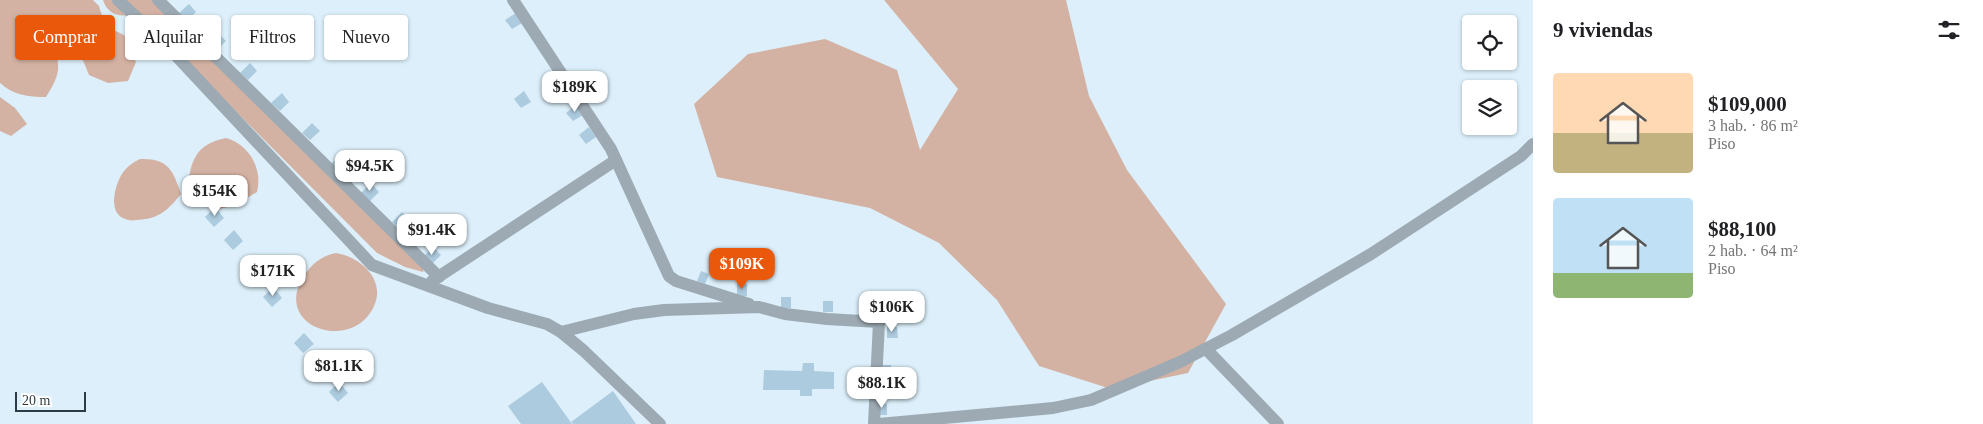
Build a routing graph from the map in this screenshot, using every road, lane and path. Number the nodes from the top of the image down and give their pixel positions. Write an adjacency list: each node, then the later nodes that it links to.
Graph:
1 (118, 0): 7 (lane)
2 (158, 0): 6 (lane)
3 (514, 0): 5 (lane)
4 (1533, 144): 10 (lane)
5 (616, 160): 6 (lane); 8 (lane)
6 (439, 277): 7 (lane)
7 (426, 285): 9 (lane)
8 (759, 307): 9 (lane); 12 (lane)
9 (561, 332): 11 (lane)
10 (1206, 350): 13 (lane); 14 (lane)
11 (660, 424)
12 (874, 424)
13 (879, 424)
14 (1278, 424)

